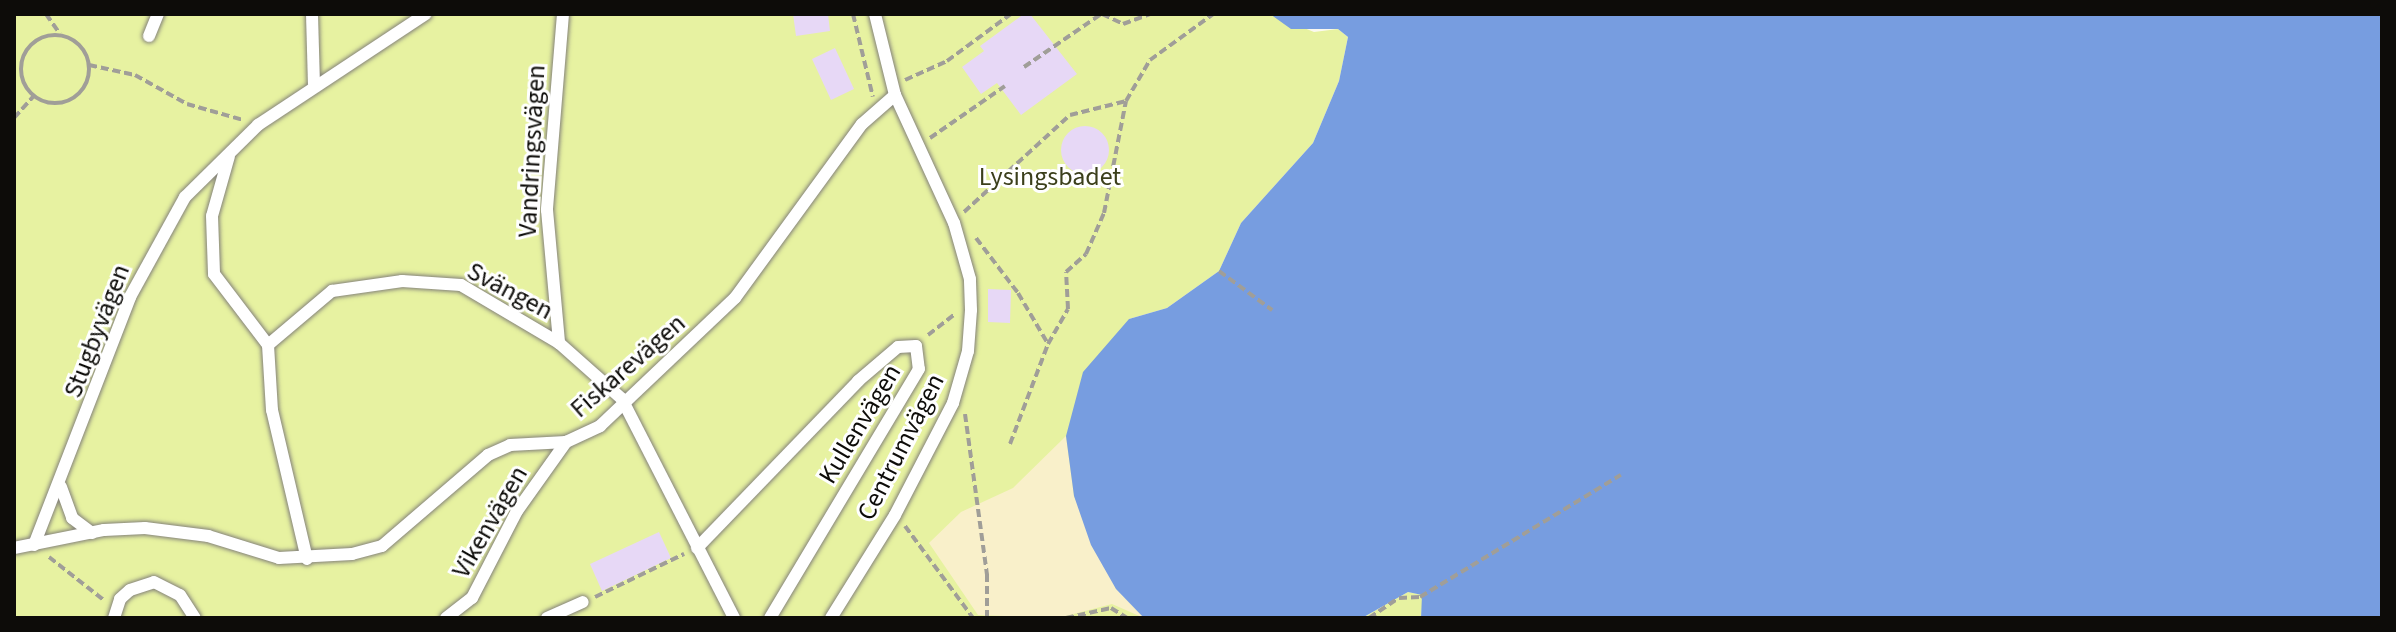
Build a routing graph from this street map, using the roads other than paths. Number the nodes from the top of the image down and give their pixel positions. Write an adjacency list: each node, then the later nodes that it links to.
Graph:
1 (158, 14): 6 (lane)
2 (312, 14): 7 (lane)
3 (426, 14): 7 (lane, Stugbyvägen)
4 (563, 14): 10 (lane, Vandringsvägen)
5 (875, 14): 8 (lane, Centrumvägen)
6 (149, 36)
7 (314, 84): 9 (lane, Stugbyvägen)
8 (893, 90): 12 (lane, Fiskarevägen); 27 (lane, Centrumvägen)
9 (230, 155): 11 (lane); 14 (lane, Stugbyvägen)
10 (559, 343): 11 (lane, Svängen); 12 (lane)
11 (268, 345): 19 (lane)
12 (622, 399): 13 (lane, Fiskarevägen); 18 (lane)
13 (566, 442): 19 (lane, Fiskarevägen); 23 (lane, Vikenvägen)
14 (61, 487): 15 (lane); 16 (lane, Stugbyvägen)
15 (92, 533): 16 (lane, Fiskarevägen); 19 (lane, Fiskarevägen)
16 (34, 545): 17 (lane, Fiskarevägen)
17 (14, 548)
18 (697, 548): 25 (lane); 26 (lane, Kullenvägen)
19 (307, 559)
20 (583, 602): 24 (lane)
21 (114, 614): 22 (lane)
22 (195, 618)
23 (446, 618)
24 (547, 618)
25 (734, 618)
26 (770, 618)
27 (831, 618)

